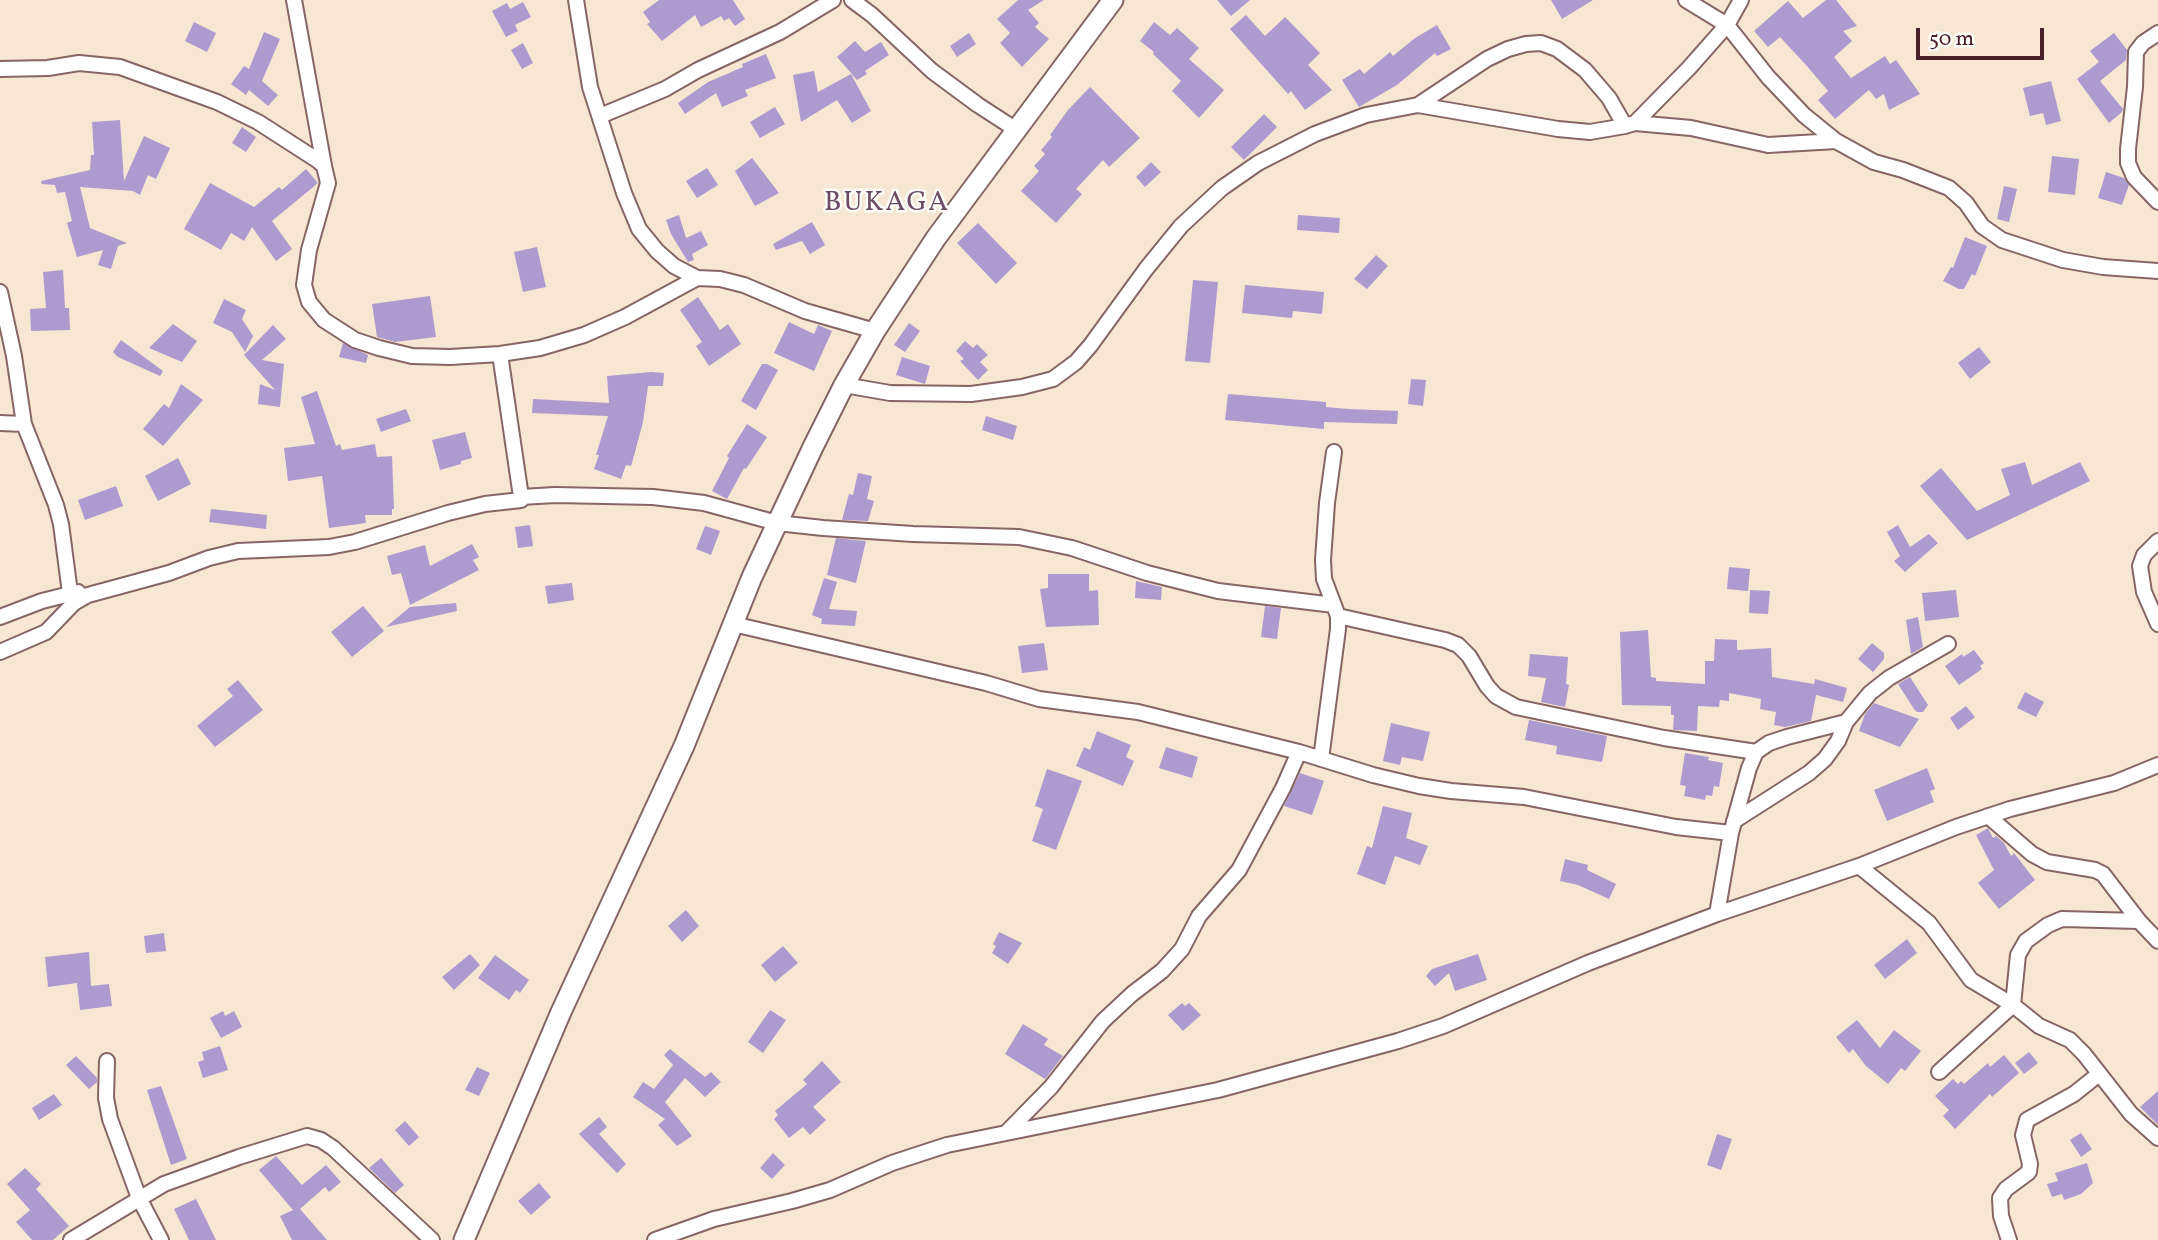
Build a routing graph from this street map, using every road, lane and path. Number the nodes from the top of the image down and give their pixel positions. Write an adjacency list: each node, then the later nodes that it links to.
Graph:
1 (294, 0): 16 (street)
2 (576, 0): 12 (street)
3 (833, 0): 12 (street)
4 (852, 0): 14 (street)
5 (1113, 0): 14 (street)
6 (1686, 0): 8 (street)
7 (1741, 0): 8 (street)
8 (1727, 24): 13 (street); 15 (street)
9 (2158, 33): 17 (street)
10 (0, 69): 16 (street)
11 (1418, 106): 13 (street); 13 (street); 23 (street)
12 (600, 116): 19 (street)
13 (1630, 125): 15 (street)
14 (1015, 129): 21 (street)
15 (1836, 141): 18 (street)
16 (324, 166): 22 (street)
17 (2158, 202)
18 (2158, 271)
19 (698, 278): 21 (street); 22 (street)
20 (0, 292): 25 (street)
21 (875, 331): 23 (street)
22 (500, 354): 27 (street)
23 (844, 385): 28 (street)
24 (0, 423): 25 (street)
25 (24, 424): 31 (street)
26 (1334, 452): 32 (street)
27 (521, 497): 28 (street); 30 (street)
28 (777, 523): 32 (street); 34 (street)
29 (2158, 541): 35 (street)
30 (101, 590): 31 (street); 37 (street)
31 (70, 593): 33 (street)
32 (1336, 610): 40 (street); 41 (street)
33 (0, 617)
34 (733, 624): 39 (street); 59 (street)
35 (2158, 624)
36 (1948, 644): 38 (street)
37 (0, 652)
38 (1846, 722): 40 (street); 44 (street)
39 (1299, 752): 41 (street); 53 (street)
40 (1756, 752): 44 (street)
41 (1321, 758): 44 (street)
42 (2158, 765): 43 (street)
43 (1988, 816): 45 (street); 47 (street)
44 (1732, 827): 46 (street)
45 (1860, 866): 46 (street); 49 (street)
46 (1717, 914): 53 (street)
47 (2138, 921): 48 (street); 49 (street)
48 (2158, 941)
49 (2013, 1005): 51 (street); 52 (street)
50 (107, 1060): 55 (street)
51 (1938, 1072)
52 (2099, 1074): 54 (street); 61 (street)
53 (1007, 1132): 60 (street)
54 (2158, 1138)
55 (139, 1198): 56 (street); 57 (street); 58 (street)
56 (71, 1240)
57 (161, 1240)
58 (432, 1240)
59 (464, 1240)
60 (655, 1240)
61 (2009, 1240)

